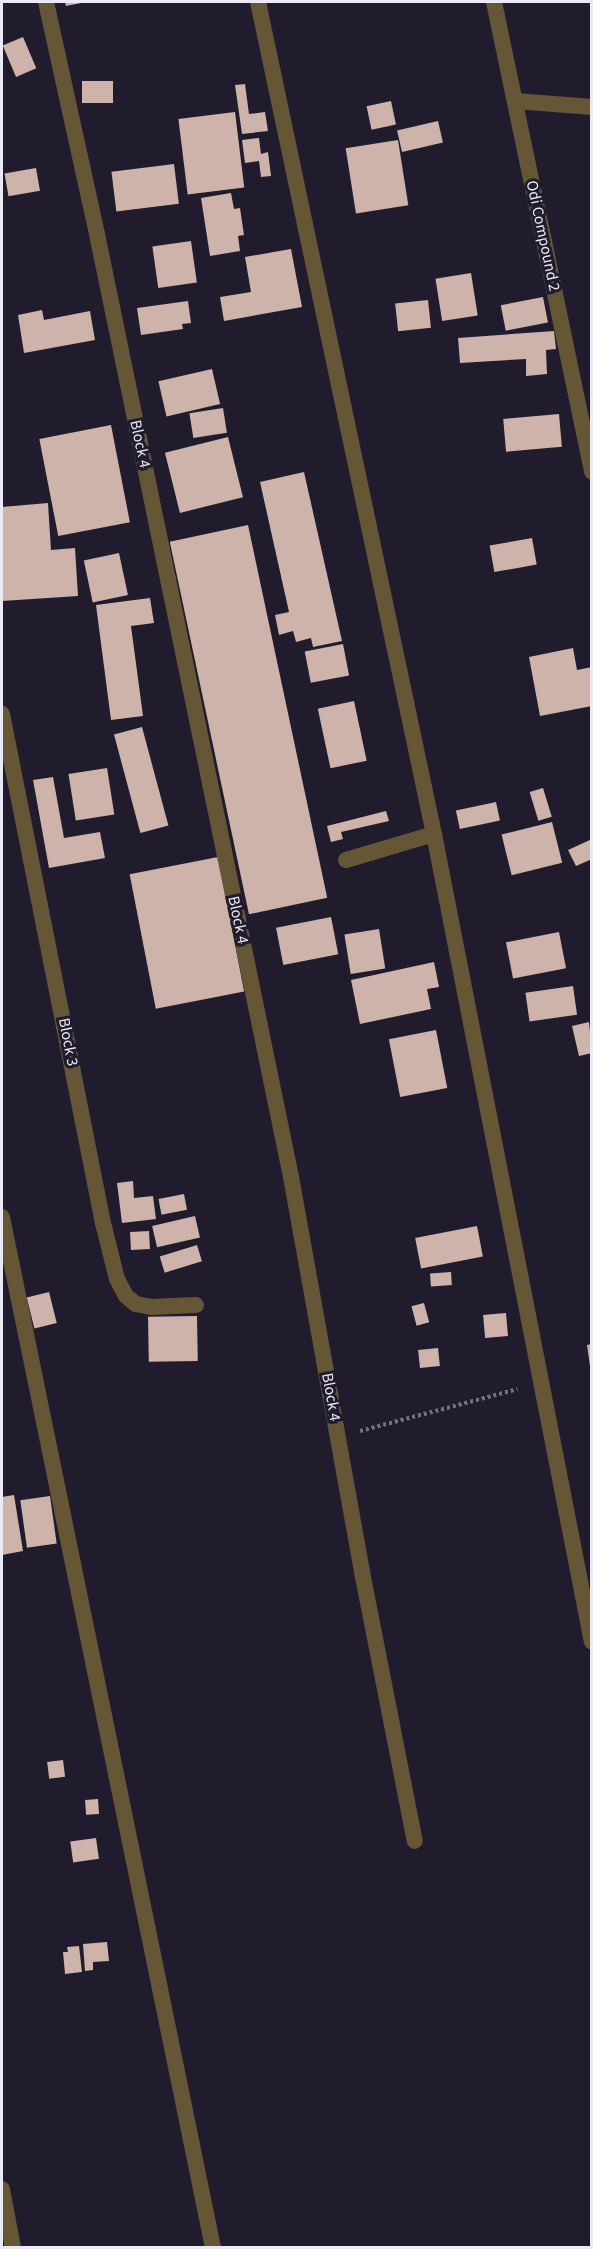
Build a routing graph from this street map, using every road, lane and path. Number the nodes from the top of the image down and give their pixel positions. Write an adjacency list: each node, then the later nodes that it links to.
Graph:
1 (46, 2): 13 (street, Block 4)
2 (258, 2): 8 (street)
3 (494, 2): 4 (street, Odi Compound 2)
4 (516, 101): 5 (street); 6 (street, Odi Compound 2)
5 (591, 107)
6 (591, 472)
7 (2, 714): 11 (street, Block 3)
8 (434, 834): 9 (street); 12 (street)
9 (346, 860)
10 (2, 1217): 18 (street)
11 (196, 1305)
12 (542, 1383): 13 (path); 14 (street)
13 (338, 1437): 15 (street, Block 4)
14 (591, 1642)
15 (415, 1841)
16 (2, 2189): 17 (street)
17 (13, 2247)
18 (213, 2247)

